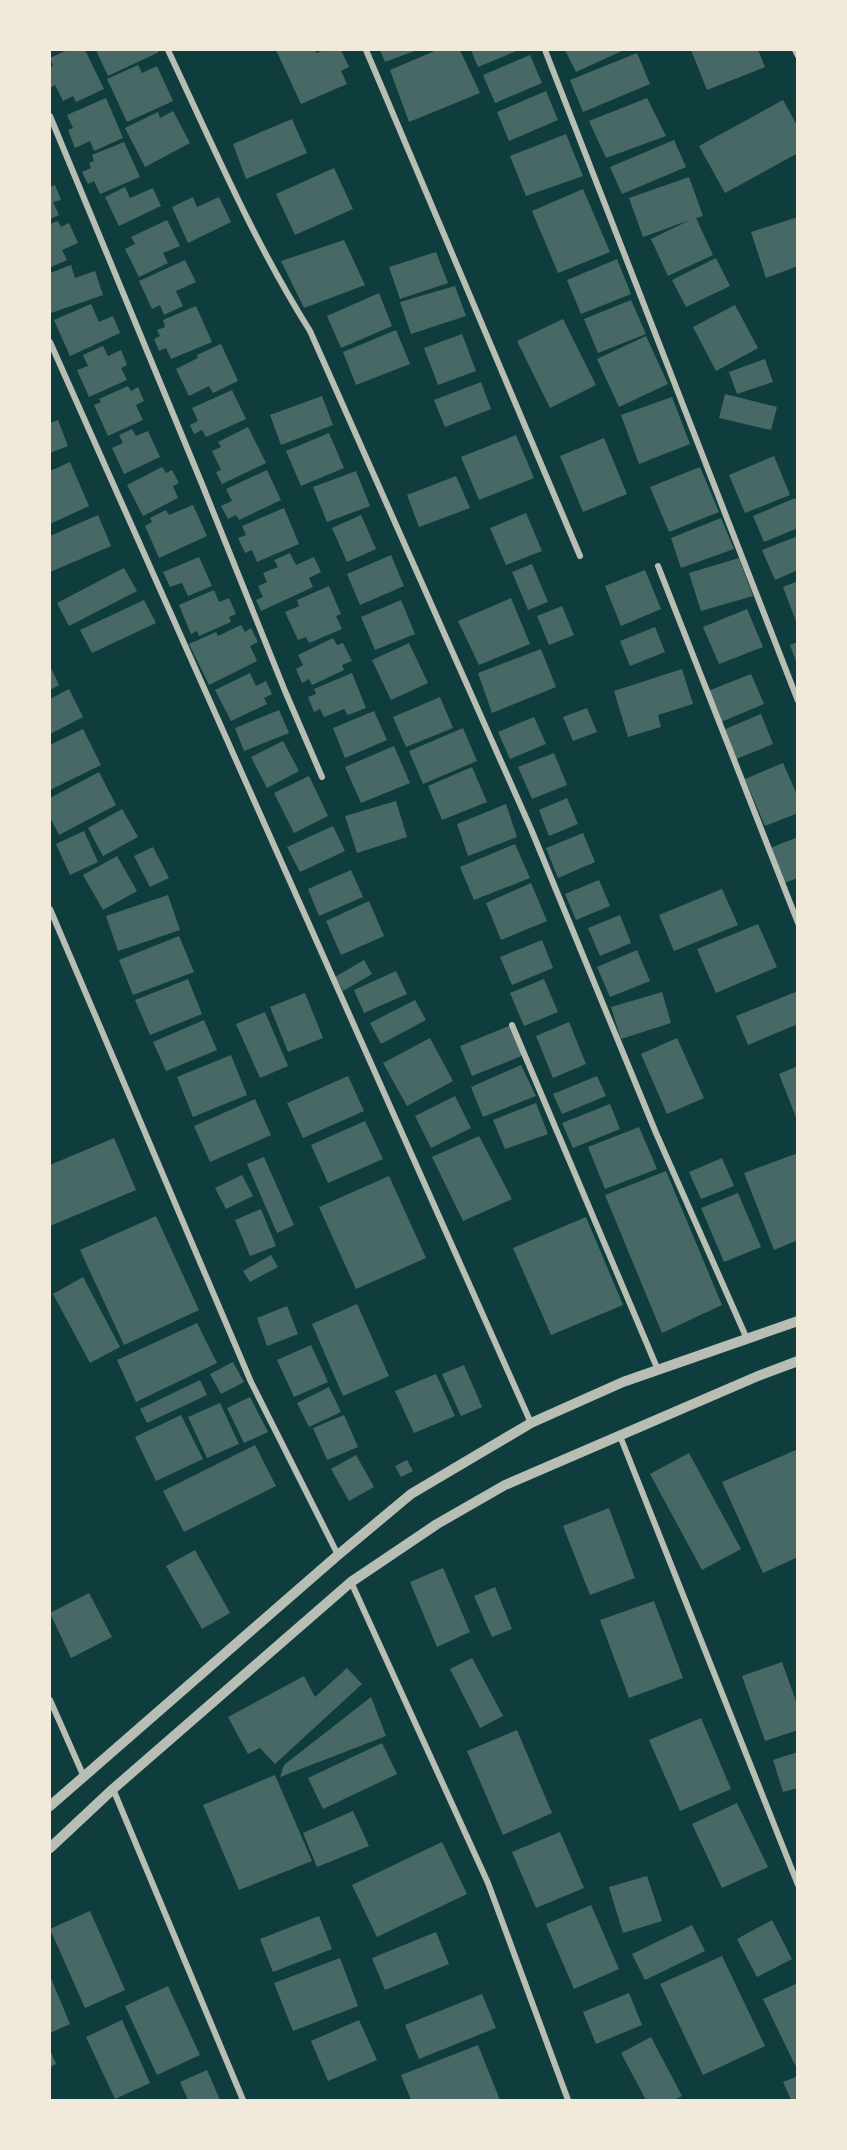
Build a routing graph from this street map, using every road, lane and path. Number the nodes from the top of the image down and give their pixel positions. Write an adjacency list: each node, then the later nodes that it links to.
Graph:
1 (168, 50): 16 (street)
2 (366, 50): 8 (street)
3 (545, 50): 10 (street)
4 (795, 50): 5 (street)
5 (798, 56)
6 (50, 116): 11 (street)
7 (50, 342): 19 (street)
8 (580, 556)
9 (658, 566): 13 (street)
10 (798, 701)
11 (322, 777)
12 (50, 909): 21 (street)
13 (798, 923)
14 (512, 1025): 18 (street)
15 (798, 1321): 16 (street)
16 (747, 1340): 18 (street)
17 (798, 1361): 20 (street)
18 (658, 1370): 19 (street)
19 (531, 1423): 21 (street)
20 (620, 1436): 22 (street); 28 (street)
21 (338, 1555): 24 (street)
22 (351, 1582): 25 (street); 30 (street)
23 (50, 1700): 24 (street)
24 (84, 1777): 26 (street)
25 (113, 1789): 27 (street); 29 (street)
26 (50, 1806)
27 (50, 1848)
28 (798, 1885)
29 (243, 2100)
30 (568, 2100)

